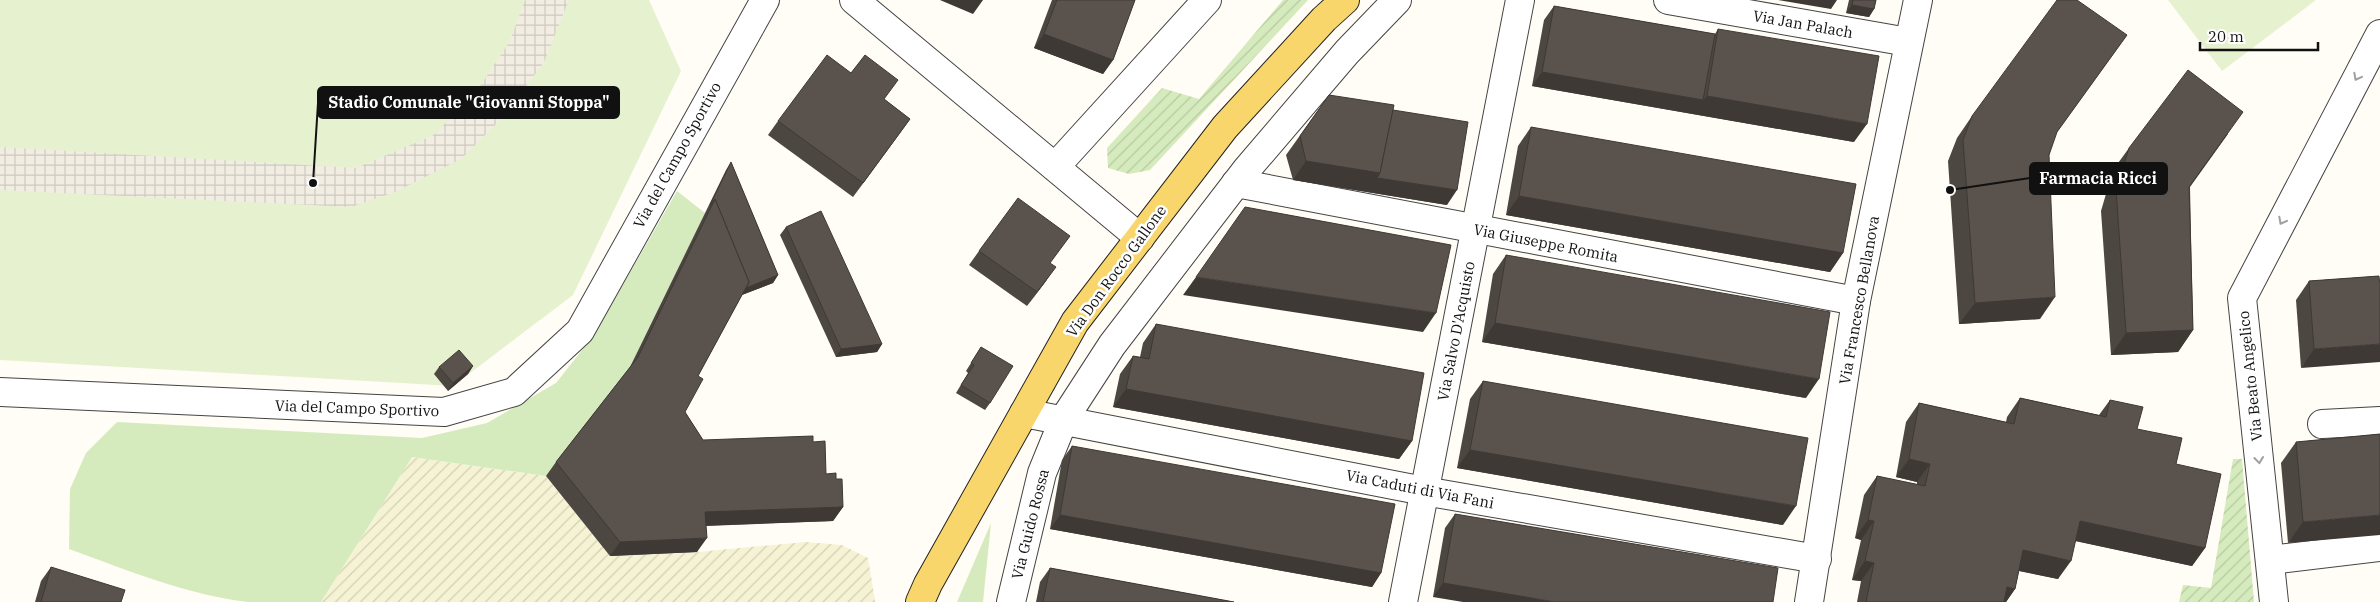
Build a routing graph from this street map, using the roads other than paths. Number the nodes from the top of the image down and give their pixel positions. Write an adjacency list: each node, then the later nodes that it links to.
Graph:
1 (765, 0): 16 (street, Via del Campo Sportivo)
2 (854, 0): 11 (street)
3 (1207, 0): 11 (street)
4 (1345, 0): 14 (main road, Via Don Rocco Gallone)
5 (1398, 0): 12 (street, Via Guido Rossa)
6 (1520, 0): 13 (street, Via Salvo D'Acquisto)
7 (1668, 0): 10 (street, Via Jan Palach)
8 (1918, 0): 10 (street, Via Francesco Bellanova)
9 (2380, 34): 24 (street, Via Beato Angelico, one-way to 24)
10 (1908, 42): 15 (street, Via Francesco Bellanova)
11 (1055, 167): 14 (street)
12 (1236, 183): 13 (street, Via Giuseppe Romita); 18 (street, Via Guido Rossa)
13 (1475, 230): 15 (street, Via Giuseppe Romita); 21 (street, Via Salvo D'Acquisto)
14 (1140, 238): 17 (main road, Via Don Rocco Gallone)
15 (1856, 301): 23 (street, Via Francesco Bellanova)
16 (0, 392)
17 (1024, 413): 18 (street, Via Caduti di Via Fani); 25 (main road, Via Don Rocco Gallone)
18 (1064, 420): 21 (street, Via Caduti di Via Fani); 26 (street, Via Guido Rossa)
19 (2380, 421): 20 (street)
20 (2322, 424)
21 (1424, 491): 23 (street, Via Caduti di Via Fani); 27 (street, Via Salvo D'Acquisto)
22 (2380, 547): 24 (street)
23 (1817, 559): 28 (street, Via Francesco Bellanova)
24 (2270, 560): 29 (street, Via Beato Angelico)
25 (920, 602)
26 (1011, 602)
27 (1403, 602)
28 (1808, 602)
29 (2274, 602)

